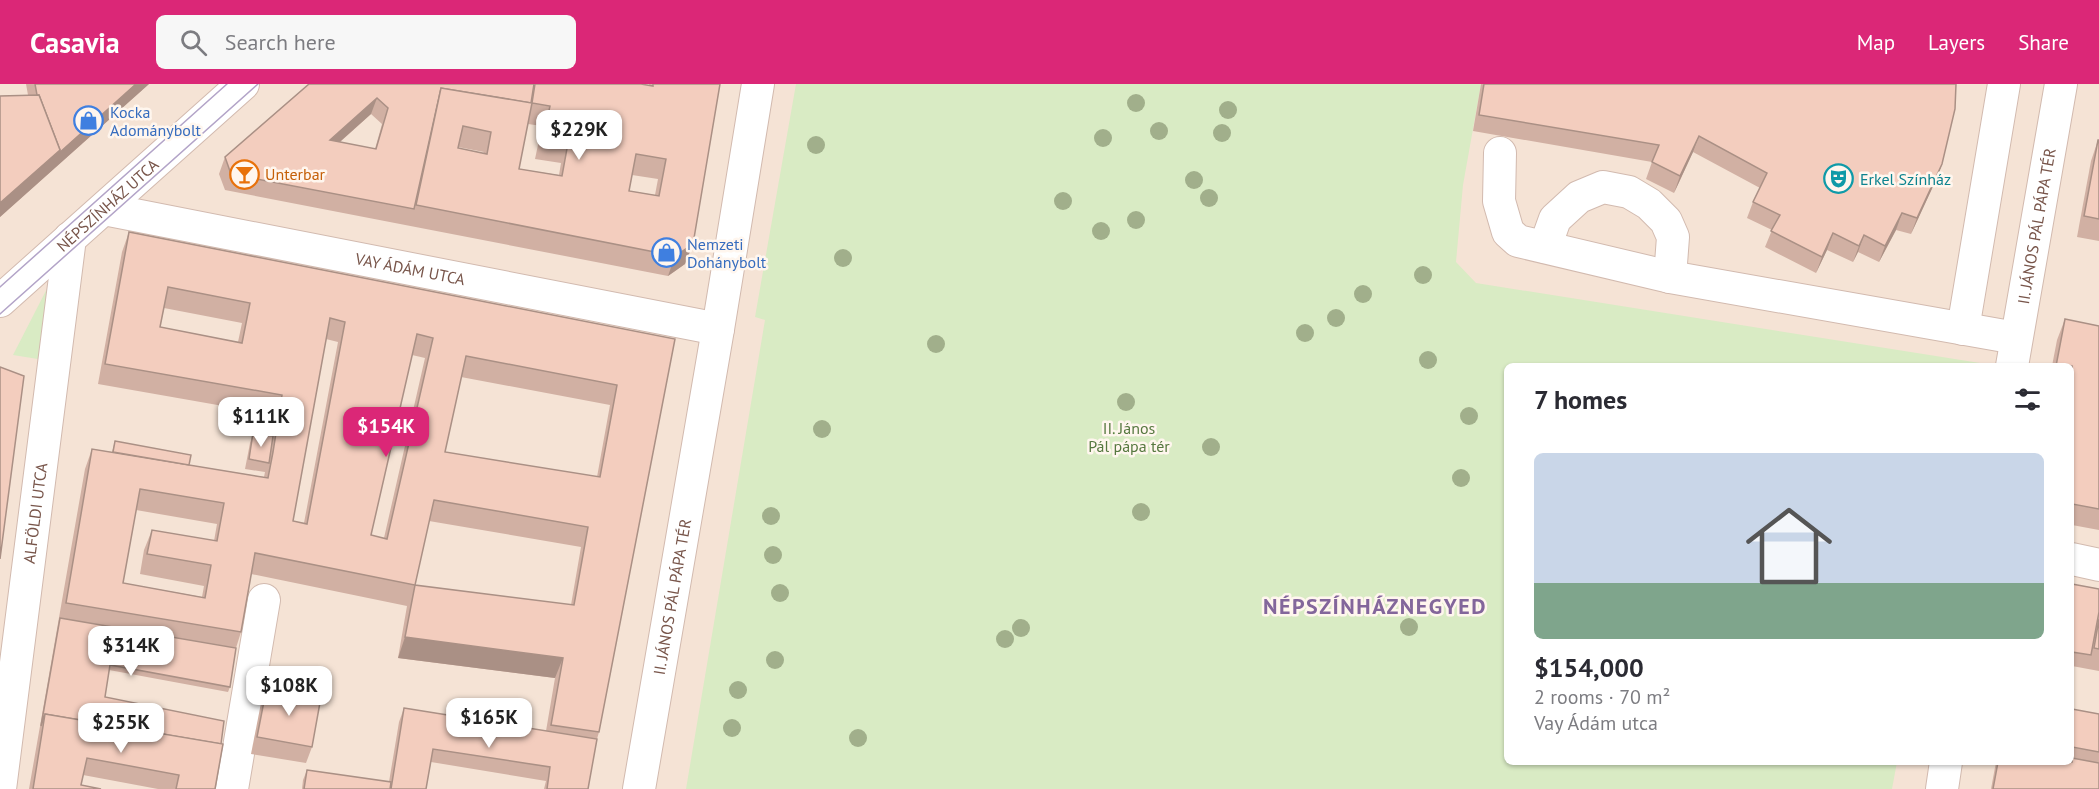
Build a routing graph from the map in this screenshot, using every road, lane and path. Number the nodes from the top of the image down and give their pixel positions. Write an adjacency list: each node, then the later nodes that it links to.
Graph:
1 (243, 84): 6 (street, NÉPSZÍNHÁZ UTCA)
2 (758, 84): 12 (street, II. JÁNOS PÁL PÁPA TÉR)
3 (2004, 84): 11 (street)
4 (2061, 84): 13 (street, II. JÁNOS PÁL PÁPA TÉR)
5 (1500, 153): 8 (street)
6 (104, 209): 7 (street, NÉPSZÍNHÁZ UTCA); 12 (street, VAY ÁDÁM UTCA)
7 (70, 238): 10 (street, NÉPSZÍNHÁZ UTCA); 18 (street, ALFÖLDI UTCA)
8 (1545, 247): 9 (street); 9 (street)
9 (1670, 277): 11 (street)
10 (0, 301)
11 (1963, 328): 13 (street)
12 (718, 329): 20 (street, II. JÁNOS PÁL PÁPA TÉR)
13 (2014, 352)
14 (2074, 560): 15 (street)
15 (2099, 565)
16 (264, 600): 19 (street)
17 (1946, 765): 21 (street)
18 (0, 789)
19 (232, 789)
20 (639, 789)
21 (1942, 789)

